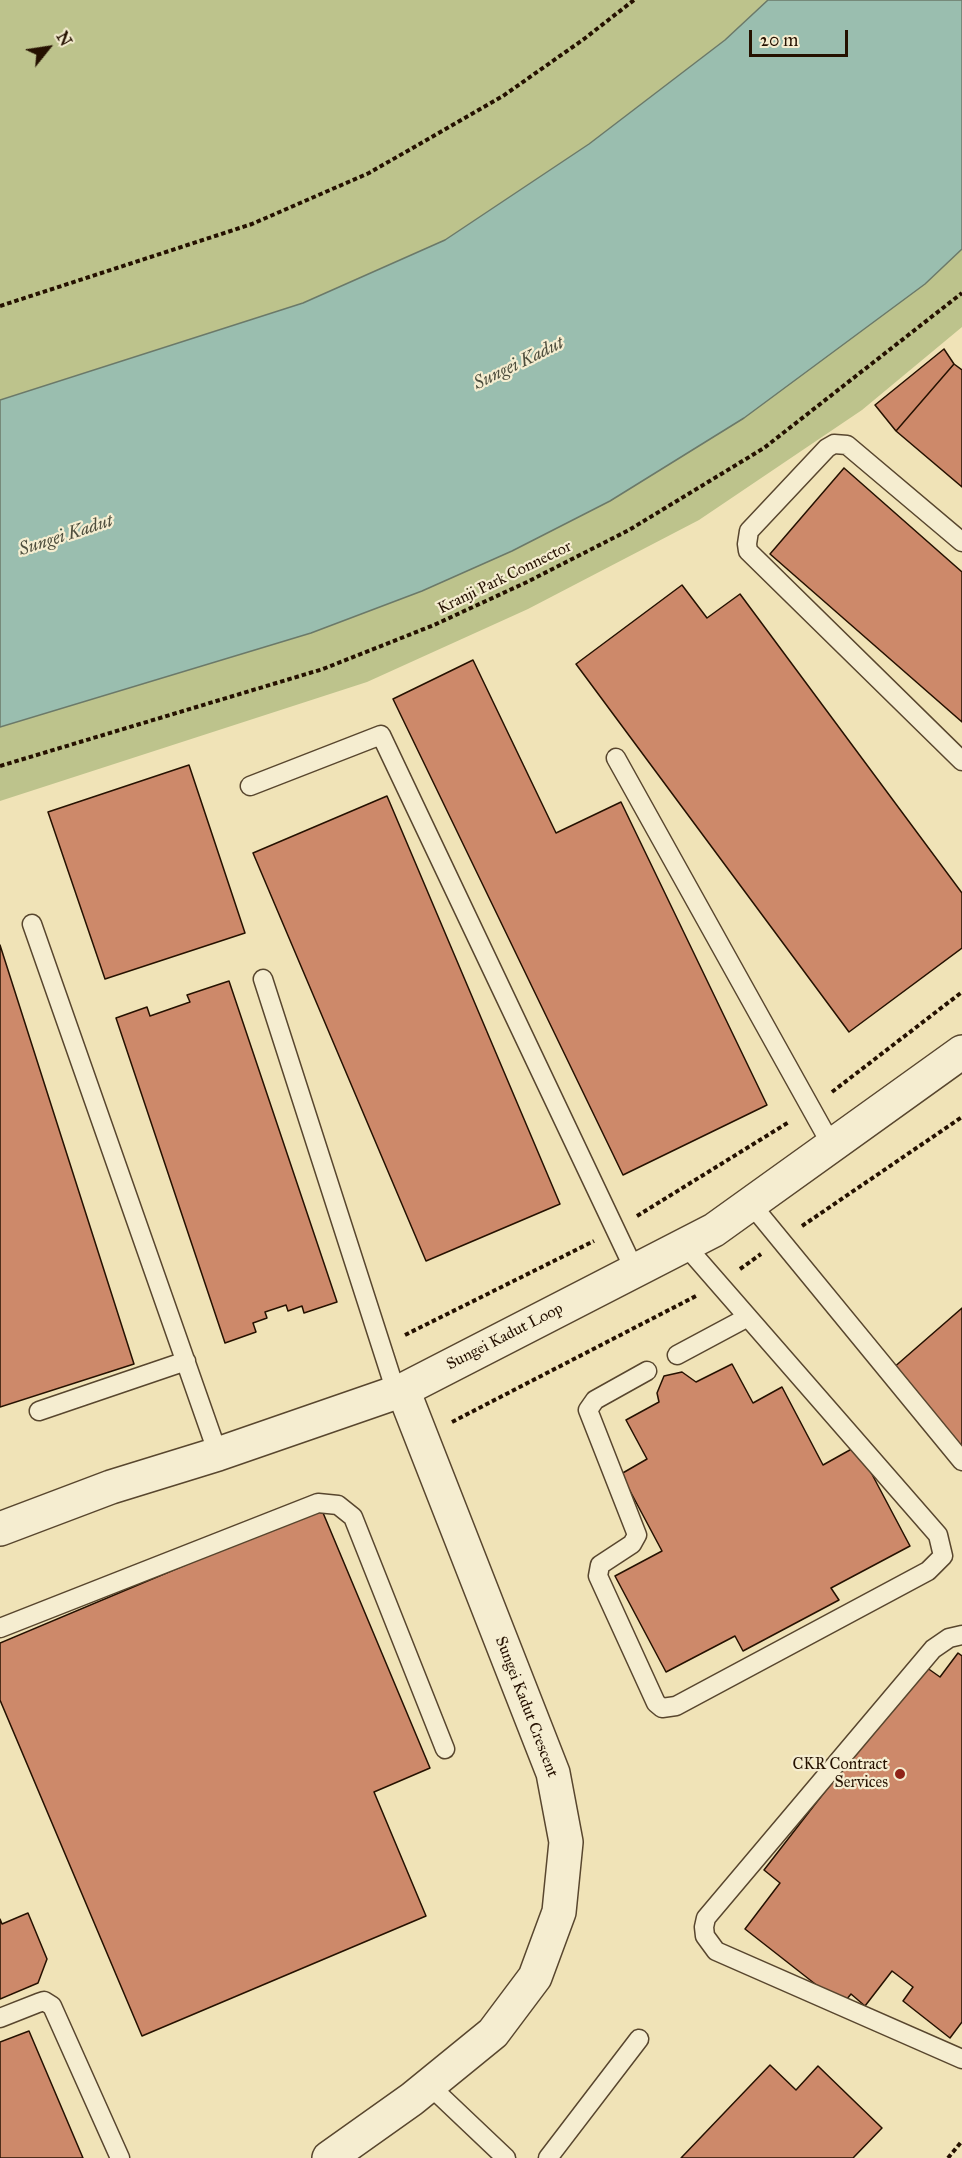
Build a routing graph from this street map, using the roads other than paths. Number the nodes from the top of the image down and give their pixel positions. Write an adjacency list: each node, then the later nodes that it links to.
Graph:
1 (962, 542): 3 (lane)
2 (616, 758): 8 (lane)
3 (962, 762)
4 (250, 786): 11 (lane)
5 (32, 924): 14 (lane)
6 (263, 979): 16 (lane)
7 (962, 1052): 8 (street, Sungei Kadut Loop)
8 (832, 1146): 9 (street, Sungei Kadut Loop)
9 (751, 1204): 10 (street, Sungei Kadut Loop); 19 (lane)
10 (685, 1245): 11 (street, Sungei Kadut Loop); 12 (lane)
11 (634, 1271): 16 (street, Sungei Kadut Loop)
12 (748, 1317): 13 (lane); 15 (lane)
13 (677, 1355)
14 (186, 1361): 17 (lane); 18 (lane)
15 (647, 1371)
16 (399, 1391): 18 (street, Sungei Kadut Loop); 27 (street, Sungei Kadut Crescent)
17 (39, 1411)
18 (218, 1454): 20 (street, Sungei Kadut Loop)
19 (962, 1461)
20 (0, 1529)
21 (0, 1628): 23 (lane)
22 (962, 1635): 26 (lane)
23 (445, 1749)
24 (0, 2018): 28 (lane)
25 (639, 2039): 31 (lane)
26 (962, 2059)
27 (429, 2085): 29 (street, Sungei Kadut Crescent); 30 (lane)
28 (120, 2158)
29 (329, 2158)
30 (506, 2158)
31 (548, 2158)

